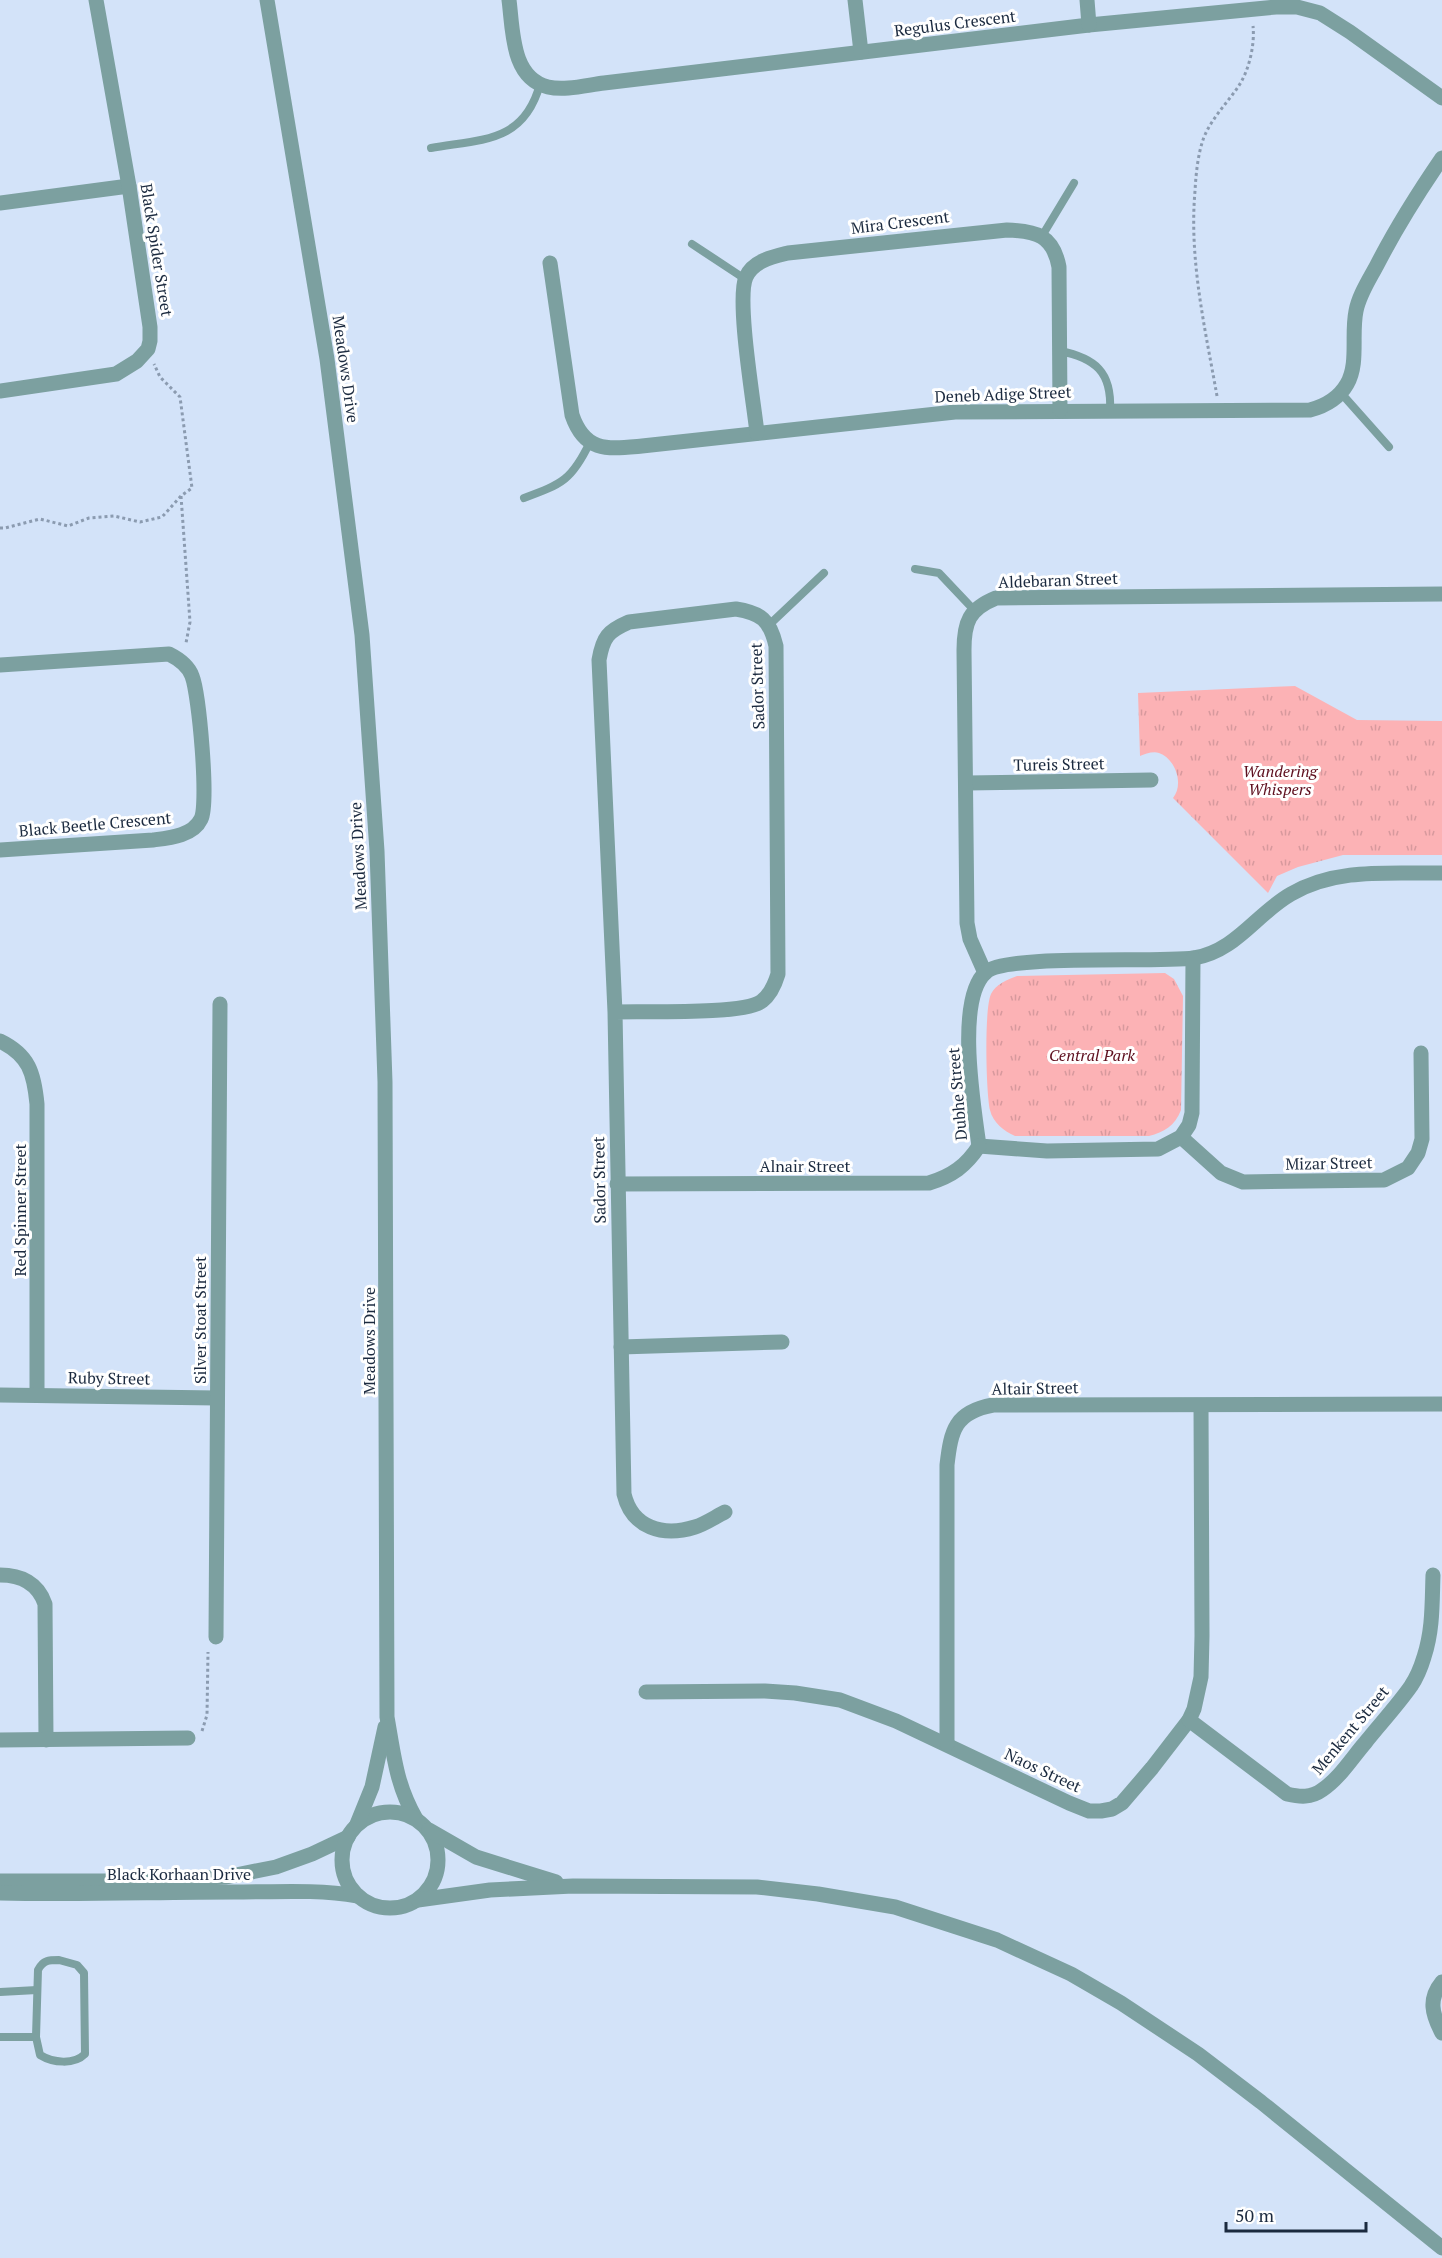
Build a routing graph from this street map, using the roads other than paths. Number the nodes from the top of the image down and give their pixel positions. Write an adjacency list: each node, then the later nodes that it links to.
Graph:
1 (96, 0): 14 (street, Black Spider Street)
2 (267, 0): 60 (street, Meadows Drive)
3 (509, 0): 9 (street)
4 (855, 0): 8 (street)
5 (1087, 0): 7 (street)
6 (1319, 6): 7 (street, Regulus Crescent); 10 (street, Regulus Crescent)
7 (1089, 25): 8 (street, Regulus Crescent)
8 (861, 52): 9 (street, Regulus Crescent)
9 (540, 84): 11 (lane)
10 (1442, 98)
11 (431, 148)
12 (1442, 158): 22 (street)
13 (1074, 183): 16 (lane)
14 (129, 186): 15 (street); 21 (street, Black Spider Street)
15 (0, 203)
16 (1042, 236): 19 (street, Mira Crescent); 20 (street)
17 (692, 244): 19 (lane)
18 (550, 263): 26 (street)
19 (745, 279): 25 (street)
20 (1060, 351): 23 (street); 24 (lane)
21 (0, 391)
22 (1341, 393): 24 (street, Deneb Adige Street); 27 (lane)
23 (1060, 410): 24 (street, Deneb Adige Street); 25 (street, Deneb Adige Street)
24 (1110, 410)
25 (757, 433): 26 (street, Deneb Adige Street)
26 (590, 442): 28 (lane)
27 (1389, 447)
28 (524, 498)
29 (915, 569): 32 (lane)
30 (824, 573): 33 (lane)
31 (1442, 594): 32 (street, Aldebaran Street)
32 (974, 610): 36 (street)
33 (769, 625): 42 (street, Sador Street); 42 (street, Sador Street)
34 (0, 665): 37 (street, Black Beetle Crescent)
35 (1151, 780): 36 (street, Tureis Street)
36 (967, 783): 40 (street)
37 (0, 850)
38 (1442, 873): 39 (street)
39 (1193, 958): 40 (street); 45 (street)
40 (985, 973): 46 (street, Dubhe Street)
41 (220, 1004): 52 (street, Silver Stoat Street)
42 (615, 1012): 47 (street, Sador Street)
43 (0, 1041): 51 (street, Red Spinner Street)
44 (1421, 1053): 45 (street, Mizar Street)
45 (1181, 1137): 46 (street, Dubhe Street)
46 (979, 1146): 47 (street, Alnair Street)
47 (617, 1184): 49 (street, Sador Street)
48 (782, 1342): 49 (street)
49 (621, 1347): 55 (street, Sador Street)
50 (0, 1395): 51 (street, Ruby Street)
51 (37, 1395): 52 (street, Ruby Street)
52 (217, 1398): 58 (street, Silver Stoat Street)
53 (1442, 1404): 54 (street, Altair Street)
54 (1201, 1406): 61 (street, Naos Street); 65 (street, Altair Street)
55 (725, 1512)
56 (0, 1575): 64 (street)
57 (1433, 1575): 61 (street, Menkent Street)
58 (216, 1637)
59 (646, 1692): 65 (street, Naos Street)
60 (387, 1717): 66 (street, Meadows Drive); 67 (street, Meadows Drive)
61 (1189, 1720): 65 (street, Naos Street)
62 (188, 1738): 64 (street)
63 (0, 1740): 64 (street)
64 (46, 1740)
65 (946, 1744)
66 (357, 1824): 67 (street); 68 (street)
67 (422, 1824): 70 (street); 73 (street)
68 (348, 1837): 69 (street, Black Korhaan Drive); 72 (street)
69 (0, 1881)
70 (573, 1886): 73 (street); 80 (street)
71 (0, 1893): 72 (street, Black Korhaan Drive)
72 (358, 1896): 73 (street)
73 (418, 1900)
74 (1442, 1982): 77 (street)
75 (37, 1990): 76 (lane); 79 (lane); 79 (lane)
76 (0, 1992)
77 (1442, 2032)
78 (0, 2037): 79 (lane)
79 (36, 2037)
80 (1442, 2248)

